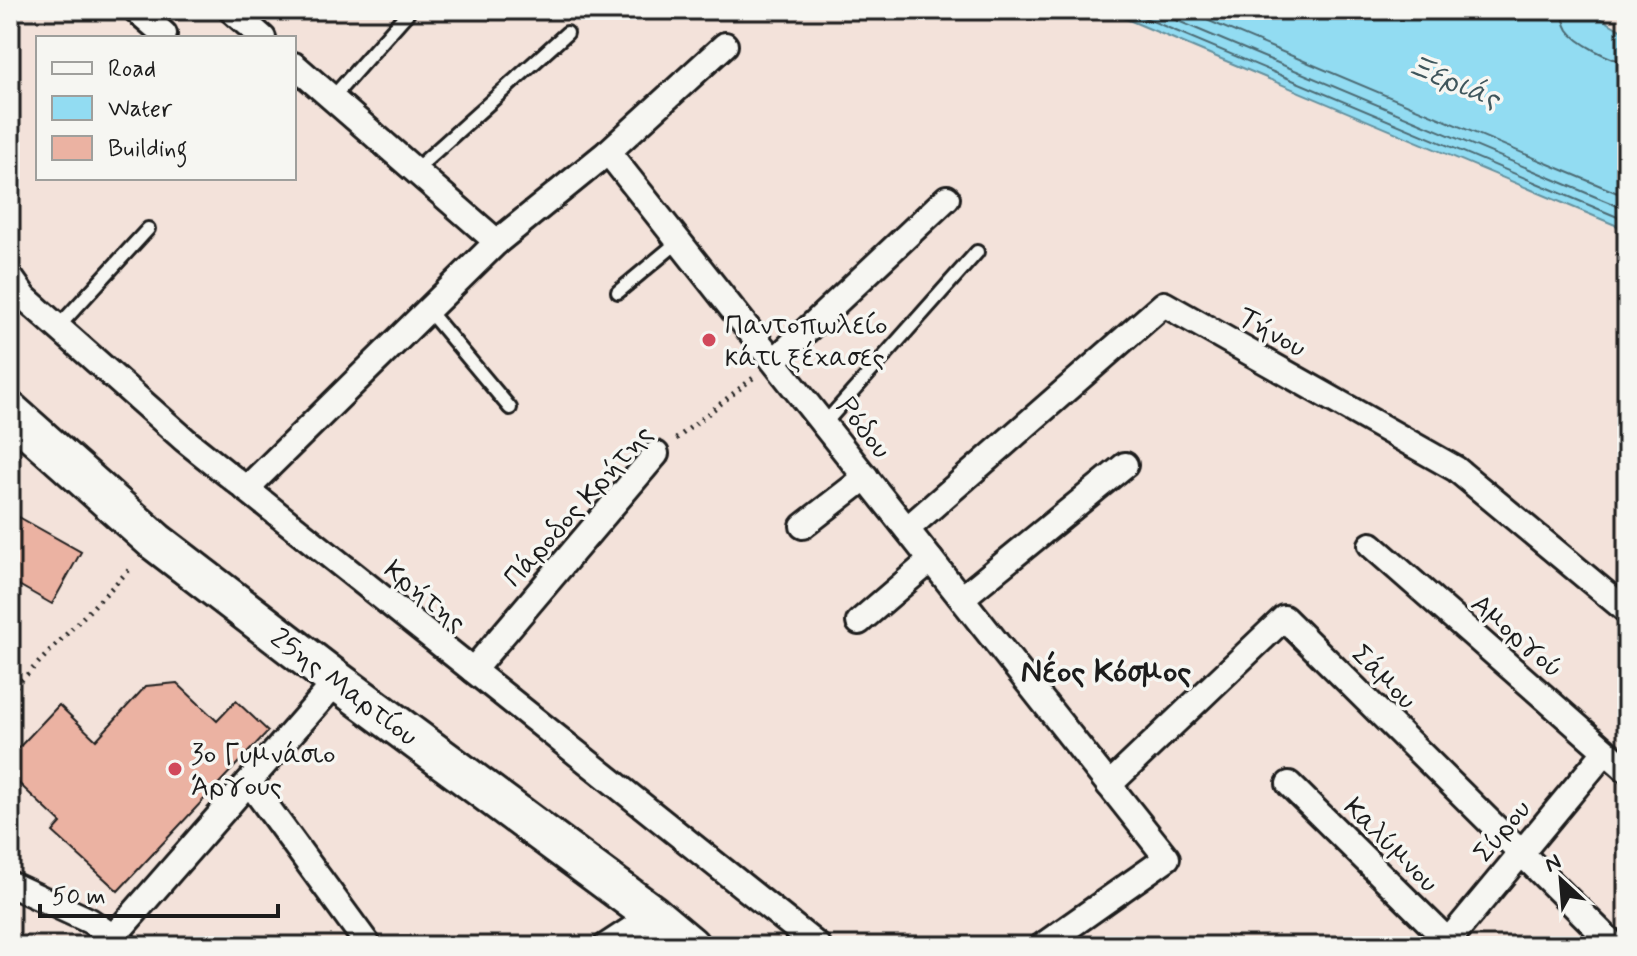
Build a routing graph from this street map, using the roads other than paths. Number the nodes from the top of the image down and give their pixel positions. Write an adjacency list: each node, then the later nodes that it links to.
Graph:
1 (136, 10): 5 (street)
2 (231, 10): 6 (street)
3 (410, 10): 9 (lane)
4 (567, 33): 11 (lane)
5 (164, 34)
6 (261, 36)
7 (725, 45): 10 (street)
8 (296, 67): 9 (street)
9 (332, 98): 11 (street)
10 (608, 152): 14 (street, Ρόδου); 15 (street)
11 (415, 170): 15 (street)
12 (947, 198): 21 (street)
13 (148, 229): 20 (lane)
14 (679, 241): 18 (lane); 21 (street, Ρόδου)
15 (497, 242): 19 (street)
16 (977, 252): 24 (lane)
17 (10, 277): 20 (street, Κρήτης)
18 (618, 292)
19 (428, 310): 22 (lane); 28 (street)
20 (58, 327): 28 (street, Κρήτης)
21 (774, 361): 24 (street, Ρόδου)
22 (510, 408)
23 (10, 412): 37 (main road, 25ης Μαρτίου)
24 (824, 424): 27 (street, Ρόδου)
25 (656, 454): 36 (street, Πάροδος Κρήτης)
26 (1125, 465): 33 (street)
27 (866, 477): 29 (street); 30 (street, Ρόδου)
28 (246, 489): 36 (street, Κρήτης)
29 (803, 526)
30 (907, 529): 32 (street, Ρόδου); 34 (street, Τήνου)
31 (1371, 545): 38 (street, Αμοργού)
32 (931, 560): 33 (street, Ρόδου); 35 (street)
33 (962, 598): 42 (street, Ρόδου)
34 (1627, 611)
35 (859, 622)
36 (473, 670): 51 (street, Κρήτης)
37 (337, 681): 40 (street); 45 (main road, 25ης Μαρτίου)
38 (1605, 752): 39 (street, Αμοργού); 43 (street, Σύρου)
39 (1627, 770)
40 (249, 782): 46 (street); 48 (street)
41 (1289, 784): 47 (street, Καλύμνου)
42 (1109, 785): 43 (street, Σάμου); 52 (street, Ρόδου)
43 (1521, 853): 47 (street, Σύρου); 53 (street, Σάμου)
44 (10, 884): 46 (street)
45 (653, 915): 49 (street); 50 (main road, 25ης Μαρτίου)
46 (120, 941)
47 (1448, 944)
48 (369, 946)
49 (606, 946)
50 (690, 946)
51 (818, 946)
52 (1042, 946)
53 (1615, 946)

